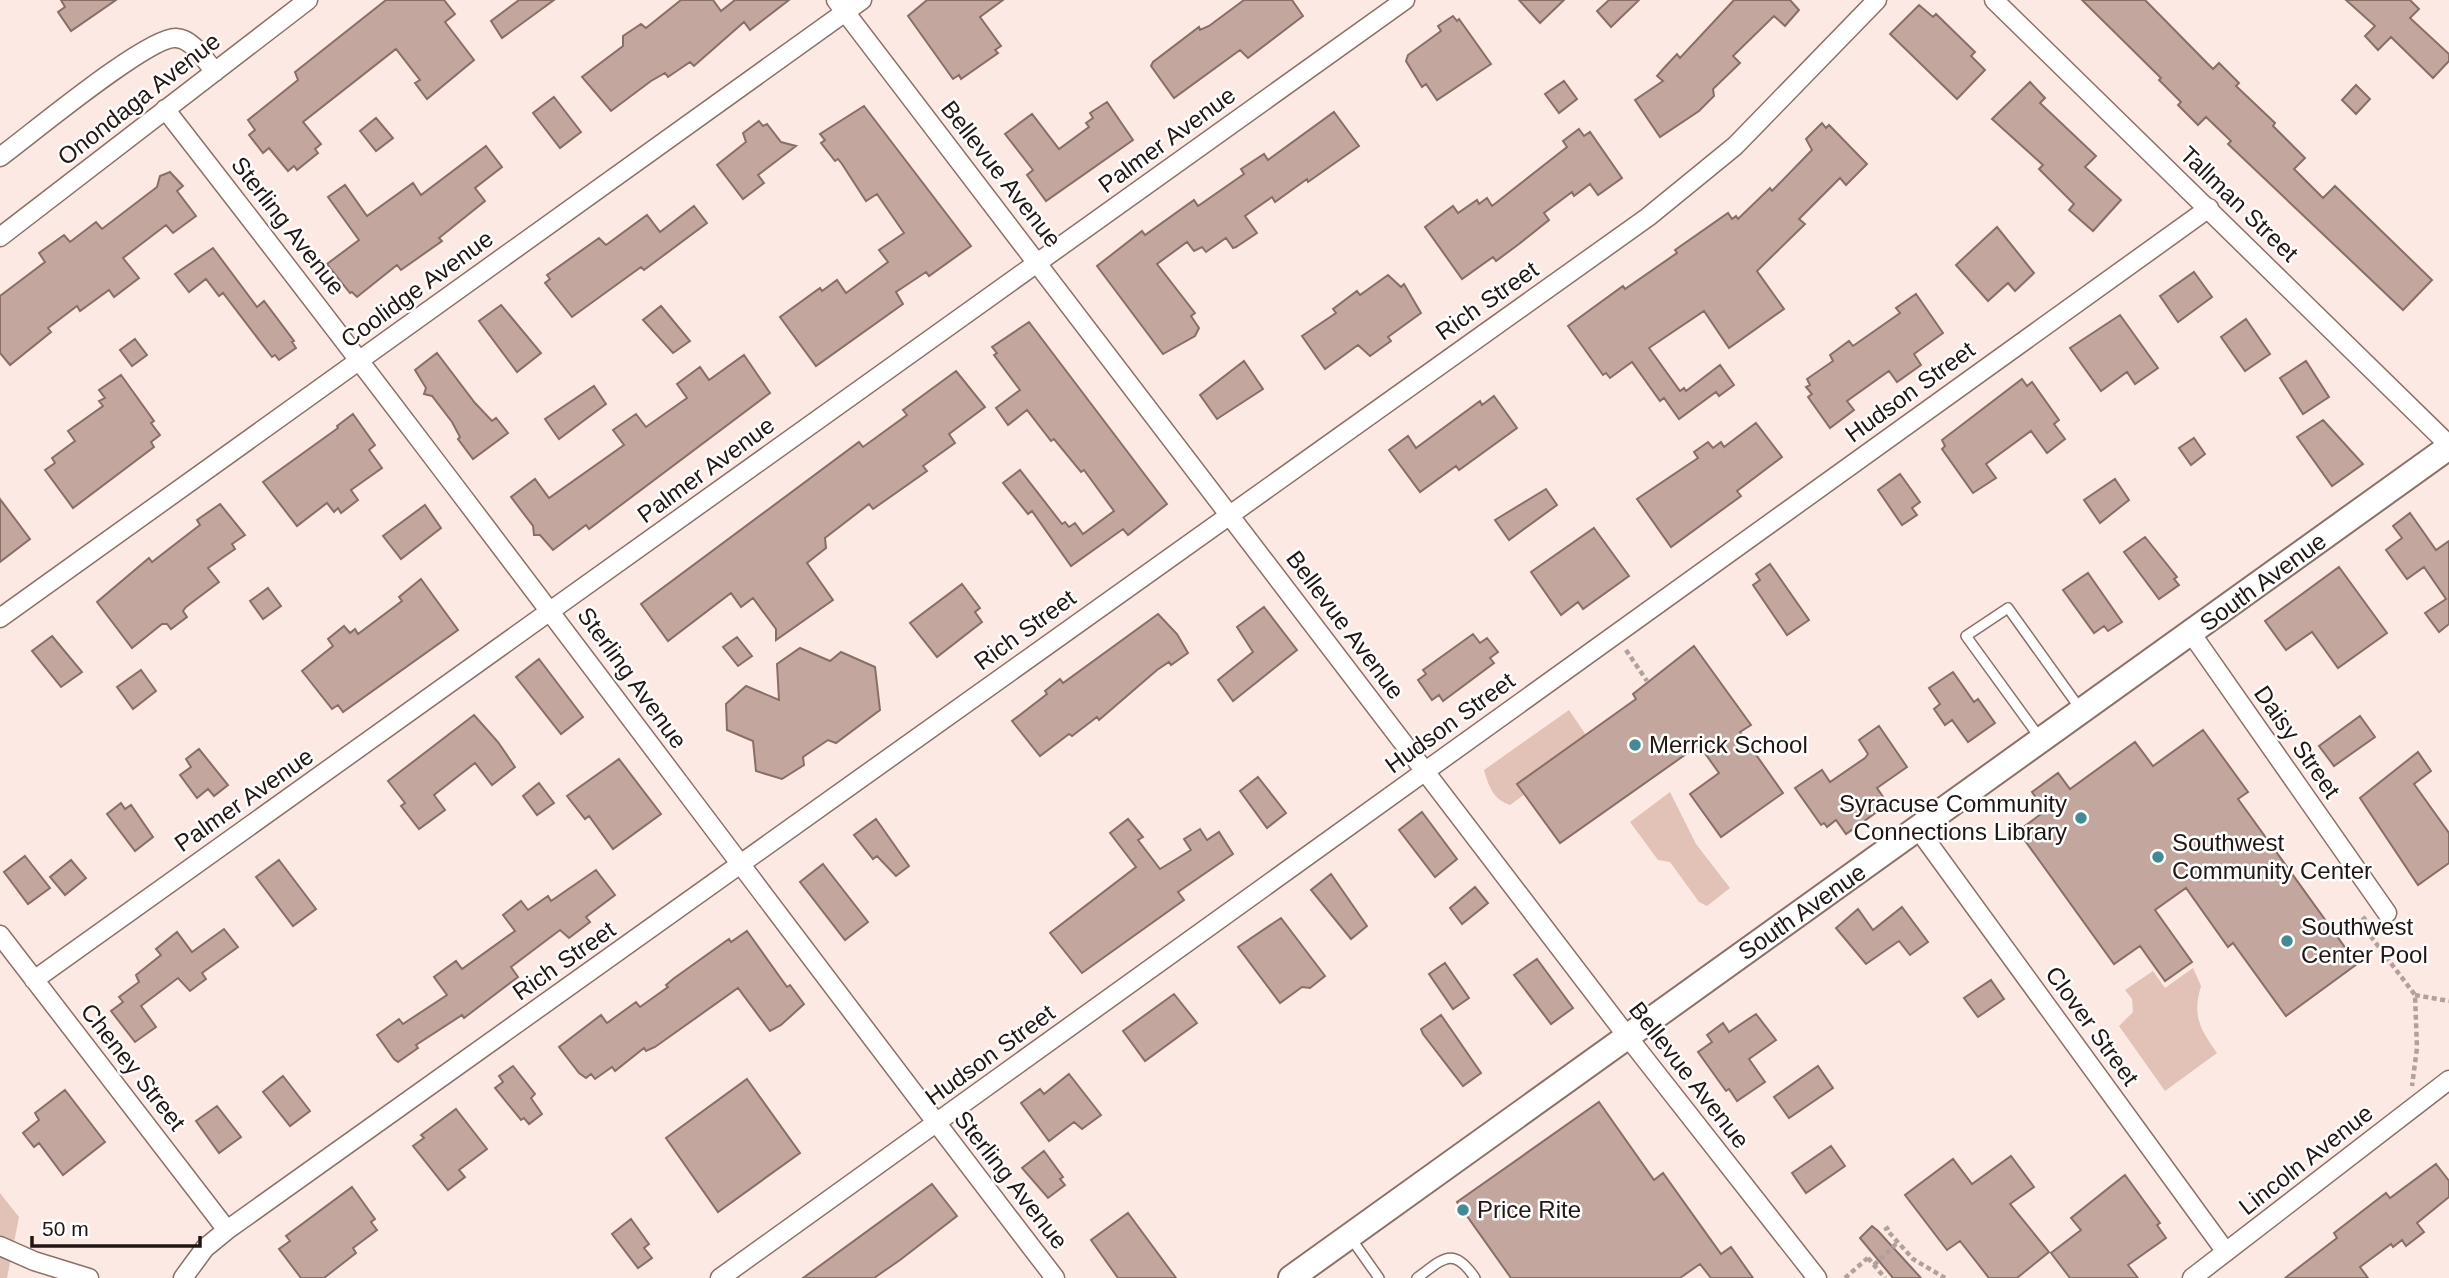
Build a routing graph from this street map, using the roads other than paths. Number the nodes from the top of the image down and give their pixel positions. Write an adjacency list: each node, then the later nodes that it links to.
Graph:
1 (308, 0): 7 (street, Onondaga Avenue)
2 (862, 0): 6 (street, Coolidge Avenue)
3 (1405, 0): 12 (street, Palmer Avenue)
4 (1877, 0): 15 (street, Rich Street)
5 (1994, 0): 10 (street, Tallman Street)
6 (841, 6): 12 (street, Bellevue Avenue); 13 (street, Coolidge Avenue)
7 (215, 72): 8 (street, Onondaga Avenue); 9 (street)
8 (166, 109): 11 (street, Onondaga Avenue); 13 (street, Sterling Avenue)
9 (0, 157)
10 (2209, 208): 14 (street, Tallman Street); 21 (street, Hudson Street)
11 (0, 237)
12 (1038, 262): 15 (street, Bellevue Avenue); 16 (street, Palmer Avenue)
13 (361, 360): 16 (street, Sterling Avenue); 17 (street, Coolidge Avenue)
14 (2449, 446): 18 (main road, South Avenue)
15 (1230, 513): 21 (street, Bellevue Avenue); 23 (street, Rich Street)
16 (552, 611): 23 (street, Sterling Avenue); 26 (street, Palmer Avenue)
17 (0, 618)
18 (2191, 633): 19 (main road, South Avenue); 24 (street, Daisy Street)
19 (2082, 711): 20 (main road, South Avenue); 20 (lane)
20 (2042, 740): 22 (main road, South Avenue)
21 (1426, 771): 27 (street, Bellevue Avenue); 29 (street, Hudson Street)
22 (1918, 829): 27 (main road, South Avenue); 33 (street, Clover Street)
23 (740, 866): 29 (street, Sterling Avenue); 30 (street, Rich Street)
24 (2384, 909)
25 (0, 935): 26 (street, Cheney Street)
26 (34, 980): 30 (street, Cheney Street)
27 (1628, 1036): 31 (main road, South Avenue); 42 (street, Bellevue Avenue)
28 (2449, 1080): 33 (street, Lincoln Avenue)
29 (936, 1124): 36 (street, Hudson Street); 37 (street, Sterling Avenue)
30 (227, 1230): 35 (street, Rich Street)
31 (1349, 1236): 38 (main road, South Avenue); 39 (lane)
32 (1, 1248): 34 (street)
33 (2226, 1252): 43 (street, Lincoln Avenue)
34 (89, 1278)
35 (183, 1278)
36 (720, 1278)
37 (1055, 1278)
38 (1291, 1278)
39 (1379, 1278)
40 (1417, 1278): 41 (lane)
41 (1475, 1278)
42 (1816, 1278)
43 (2192, 1278)

